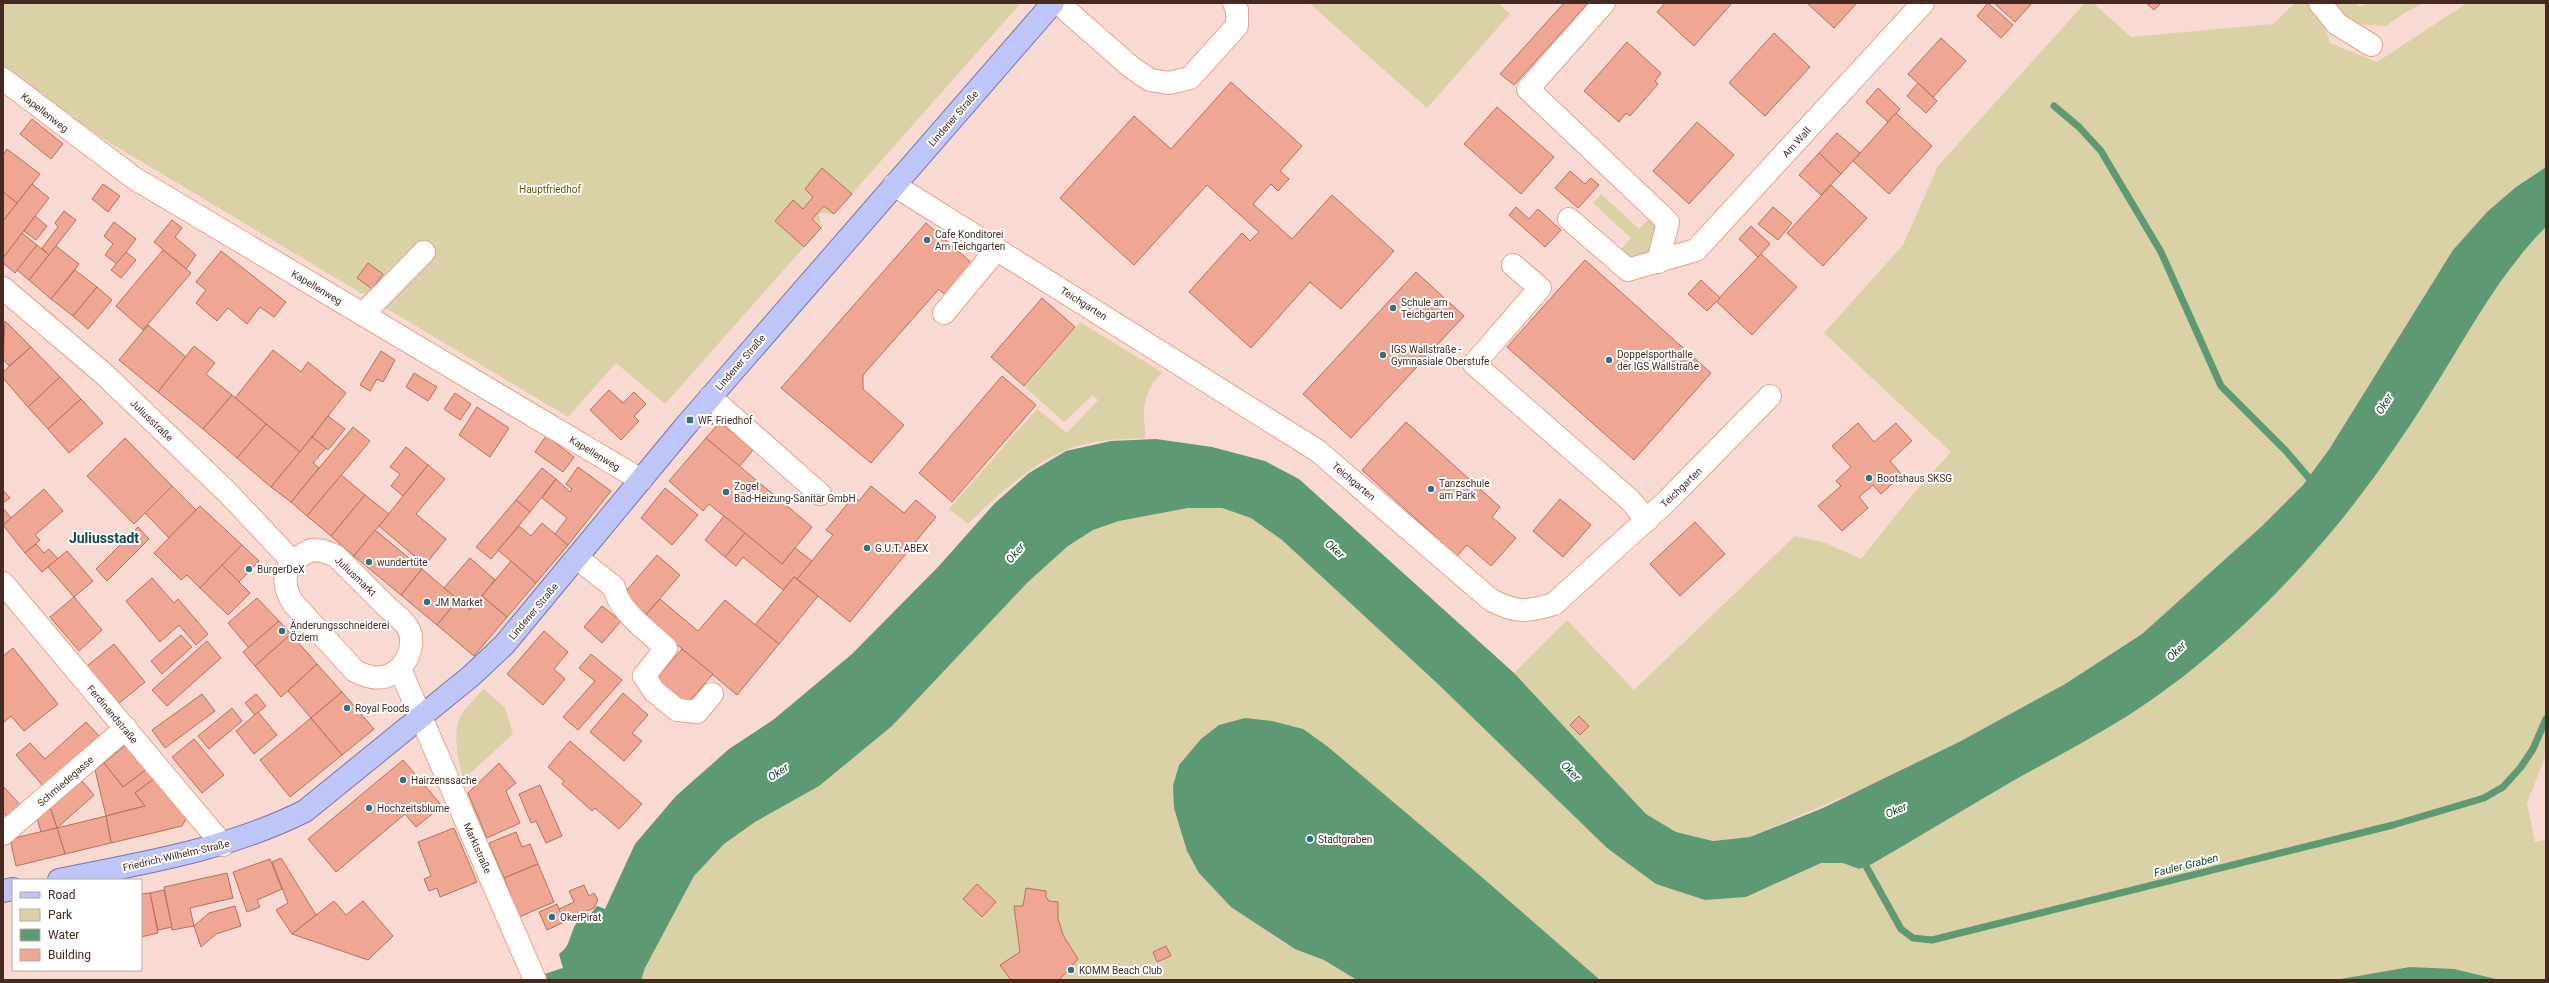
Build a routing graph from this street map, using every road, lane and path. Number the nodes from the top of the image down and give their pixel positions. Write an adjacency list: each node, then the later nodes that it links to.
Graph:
1 (1053, 3): 9 (main road, Lindener Straße)
2 (1058, 3): 3 (street)
3 (1234, 3)
4 (1604, 3): 13 (street)
5 (1923, 3): 13 (street, Am Wall)
6 (2320, 3): 7 (street)
7 (2370, 45)
8 (3, 79): 17 (street, Kapellenweg)
9 (894, 185): 11 (street, Teichgarten); 19 (main road, Lindener Straße)
10 (1569, 219): 13 (street, Am Wall)
11 (997, 249): 16 (street); 22 (street, Teichgarten)
12 (424, 252): 17 (street)
13 (1658, 262)
14 (1513, 265): 22 (street)
15 (3, 288): 24 (street, Juliusstraße)
16 (944, 313)
17 (363, 314): 20 (street, Kapellenweg)
18 (1770, 396): 22 (street, Teichgarten)
19 (710, 397): 20 (main road, Lindener Straße); 21 (street)
20 (641, 480): 23 (main road, Lindener Straße)
21 (820, 494)
22 (1647, 520)
23 (577, 558): 27 (street); 28 (main road, Lindener Straße)
24 (292, 561): 26 (street); 26 (street, Juliusmarkt)
25 (3, 583): 29 (street, Ferdinandstraße)
26 (400, 669): 28 (street)
27 (712, 694)
28 (422, 716): 31 (main road, Friedrich-Wilhelm-Straße); 33 (street, Marktstraße)
29 (126, 728): 30 (street, Schmiedegasse); 31 (street, Ferdinandstraße)
30 (3, 834)
31 (223, 845): 32 (main road, Friedrich-Wilhelm-Straße)
32 (64, 879)
33 (535, 980)

